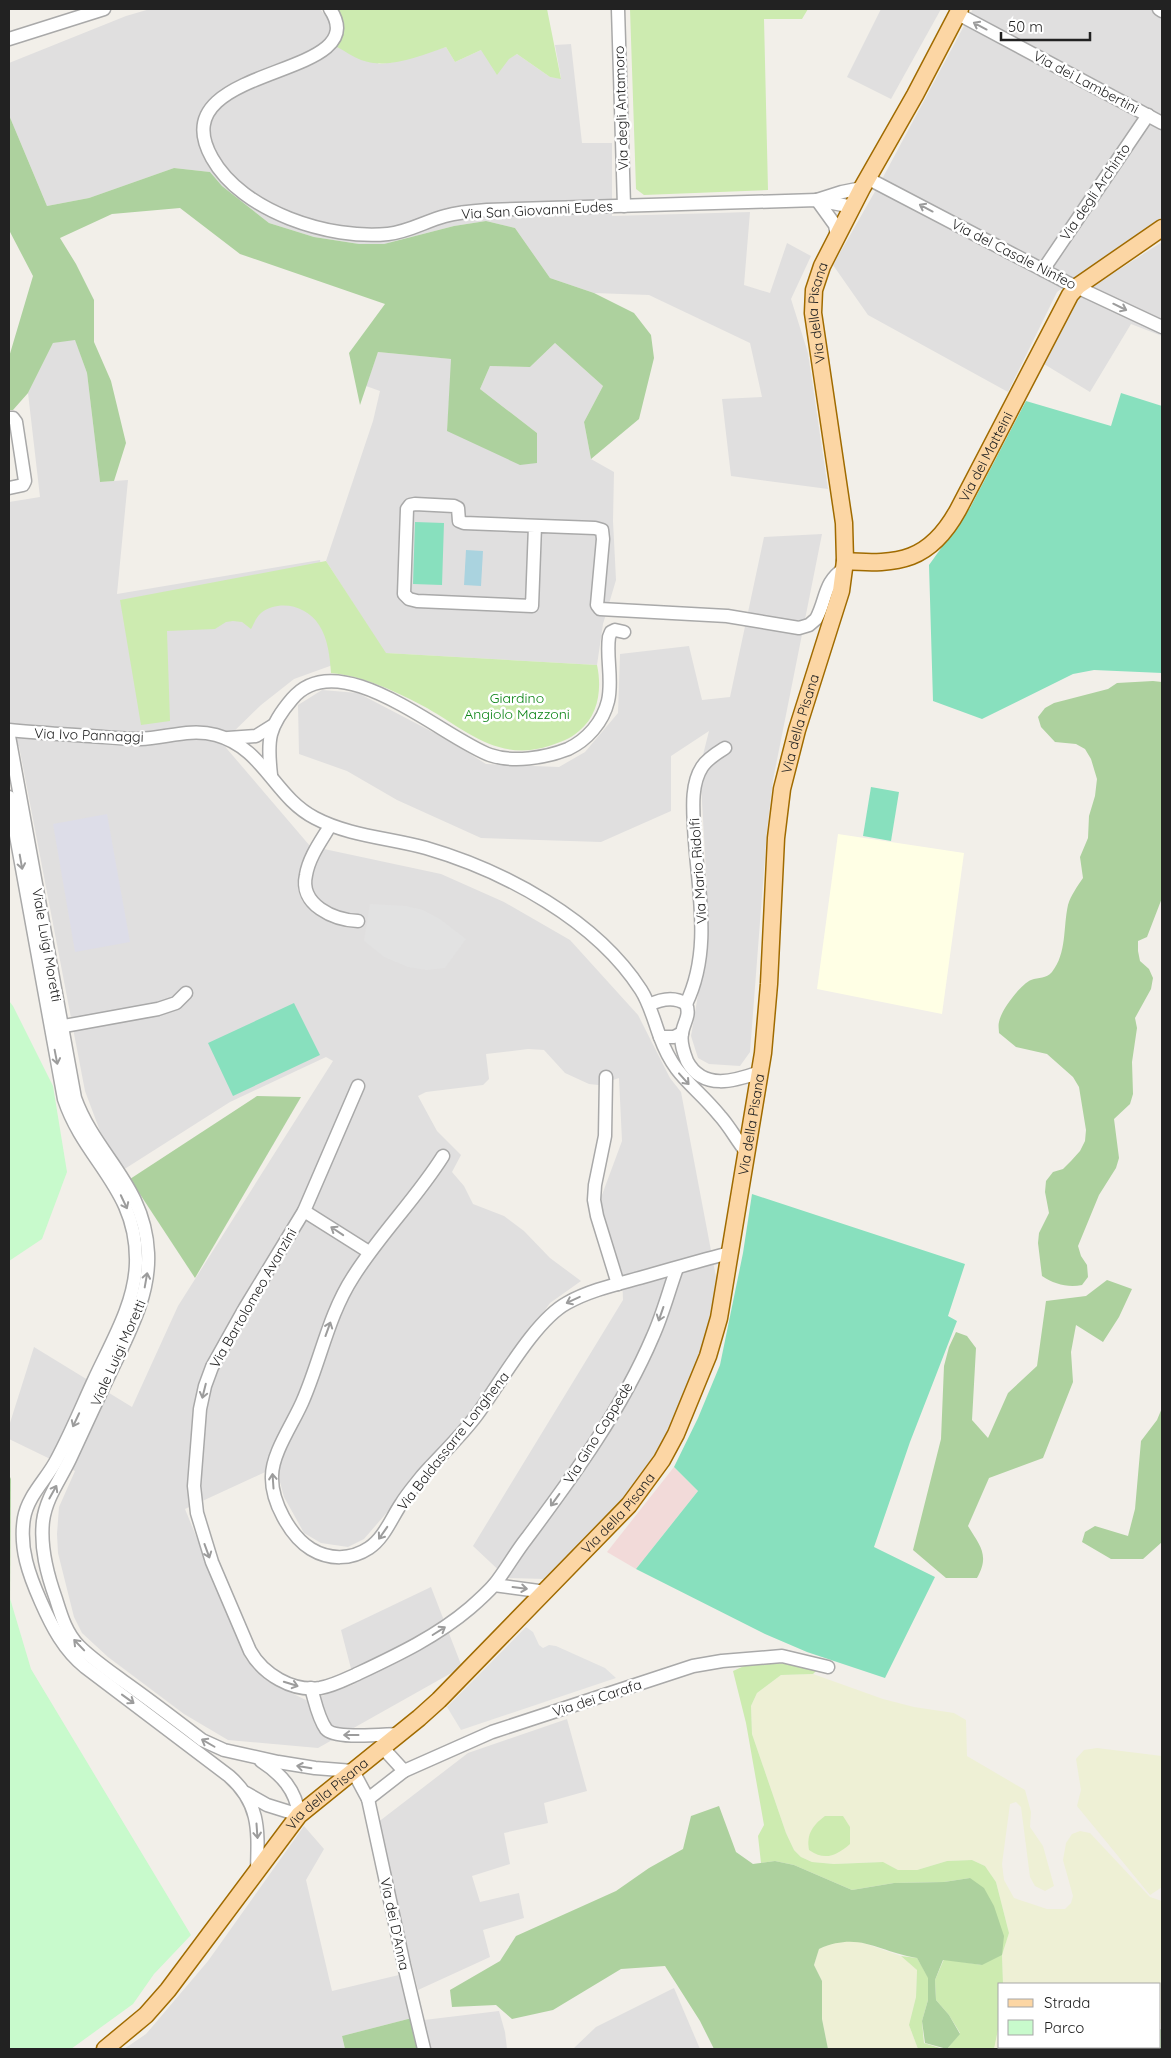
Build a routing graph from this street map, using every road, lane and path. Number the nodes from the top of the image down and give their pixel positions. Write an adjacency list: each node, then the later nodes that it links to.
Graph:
1 (104, 9): 7 (street)
2 (330, 9): 12 (street, Via San Giovanni Eudes)
3 (618, 9): 12 (street, Via degli Antamoro)
4 (1159, 9): 6 (street)
5 (959, 11): 8 (street, Via dei Lambertini, one-way to 5); 10 (main road, Via della Pisana)
6 (1162, 11)
7 (9, 39)
8 (1148, 115): 9 (street, Via dei Lambertini); 16 (street, Via degli Archinto)
9 (1162, 123)
10 (865, 183): 11 (street, Via San Giovanni Eudes); 13 (main road, Via della Pisana); 16 (street, Via del Casale Ninfeo, one-way to 10)
11 (817, 200): 12 (street, Via San Giovanni Eudes); 13 (street, Via San Giovanni Eudes); 15 (street)
12 (624, 206)
13 (853, 207): 15 (main road, Via della Pisana)
14 (1162, 228): 17 (main road, Via dei Matteini)
15 (837, 236): 24 (main road, Via della Pisana)
16 (1043, 270): 17 (street, Via del Casale Ninfeo)
17 (1078, 286): 18 (street, Via del Casale Ninfeo, one-way to 18); 24 (main road, Via dei Matteini)
18 (1162, 327)
19 (9, 418): 21 (street)
20 (9, 448): 21 (street)
21 (22, 458): 22 (street)
22 (9, 488)
23 (535, 526): 23 (street); 24 (street)
24 (845, 564): 41 (main road, Via della Pisana)
25 (624, 632): 26 (street)
26 (272, 726): 29 (street); 31 (street)
27 (9, 730): 29 (street, Via Ivo Pannaggi)
28 (9, 736): 38 (street, Viale Luigi Moretti)
29 (225, 738): 31 (street, Via Ivo Pannaggi)
30 (725, 748): 36 (street, Via Mario Ridolfi)
31 (271, 776): 33 (street, Via Ivo Pannaggi)
32 (9, 797): 38 (street, Viale Luigi Moretti, one-way to 38)
33 (330, 826): 34 (street); 37 (street, Via Ivo Pannaggi)
34 (358, 921)
35 (186, 993): 38 (street)
36 (686, 1004): 37 (street); 39 (street)
37 (649, 1005): 40 (street)
38 (56, 1027): 53 (street, Viale Luigi Moretti, one-way to 53); 55 (street, Viale Luigi Moretti, one-way to 38)
39 (682, 1034): 40 (street); 43 (street)
40 (660, 1037): 45 (street, one-way to 45)
41 (760, 1072): 43 (street); 46 (main road, Via della Pisana)
42 (606, 1077): 52 (street)
43 (720, 1082): 45 (street)
44 (358, 1086): 48 (street, Via Bartolomeo Avanzini)
45 (708, 1102): 46 (street)
46 (747, 1153): 50 (main road, Via della Pisana)
47 (443, 1156): 49 (street, Via Baldassarre Longhena)
48 (304, 1212): 49 (street, one-way to 48); 58 (street, Via Bartolomeo Avanzini, one-way to 58)
49 (369, 1252): 52 (street, Via Baldassarre Longhena, one-way to 49)
50 (730, 1253): 51 (street, Via Baldassarre Longhena); 56 (main road, Via della Pisana)
51 (677, 1268): 52 (street, Via Baldassarre Longhena); 54 (street, Via Gino Coppedè, one-way to 54)
52 (618, 1284)
53 (29, 1503): 55 (street); 64 (street, Viale Luigi Moretti, one-way to 64)
54 (494, 1585): 56 (street, one-way to 56); 58 (street, Via Bartolomeo Avanzini, one-way to 54)
55 (54, 1592): 61 (street, Viale Luigi Moretti, one-way to 55)
56 (546, 1592): 59 (main road, Via della Pisana)
57 (828, 1667): 63 (street, Via dei Carafa)
58 (311, 1688): 59 (street, one-way to 58)
59 (400, 1734): 60 (main road, Via della Pisana)
60 (383, 1748): 62 (main road, Via della Pisana); 63 (street)
61 (254, 1757): 62 (street, Viale Luigi Moretti, one-way to 61); 66 (street, Viale Luigi Moretti)
62 (353, 1771): 65 (street, Via dei D’Anna); 66 (main road, Via della Pisana)
63 (404, 1771): 65 (street, Via dei Carafa)
64 (245, 1792): 66 (street, Viale Luigi Moretti); 67 (street, Viale Luigi Moretti, one-way to 67)
65 (368, 1799): 69 (street, Via dei D’Anna)
66 (300, 1815): 67 (main road, Via della Pisana)
67 (258, 1871): 68 (main road, Via della Pisana)
68 (105, 2049)
69 (424, 2049)

